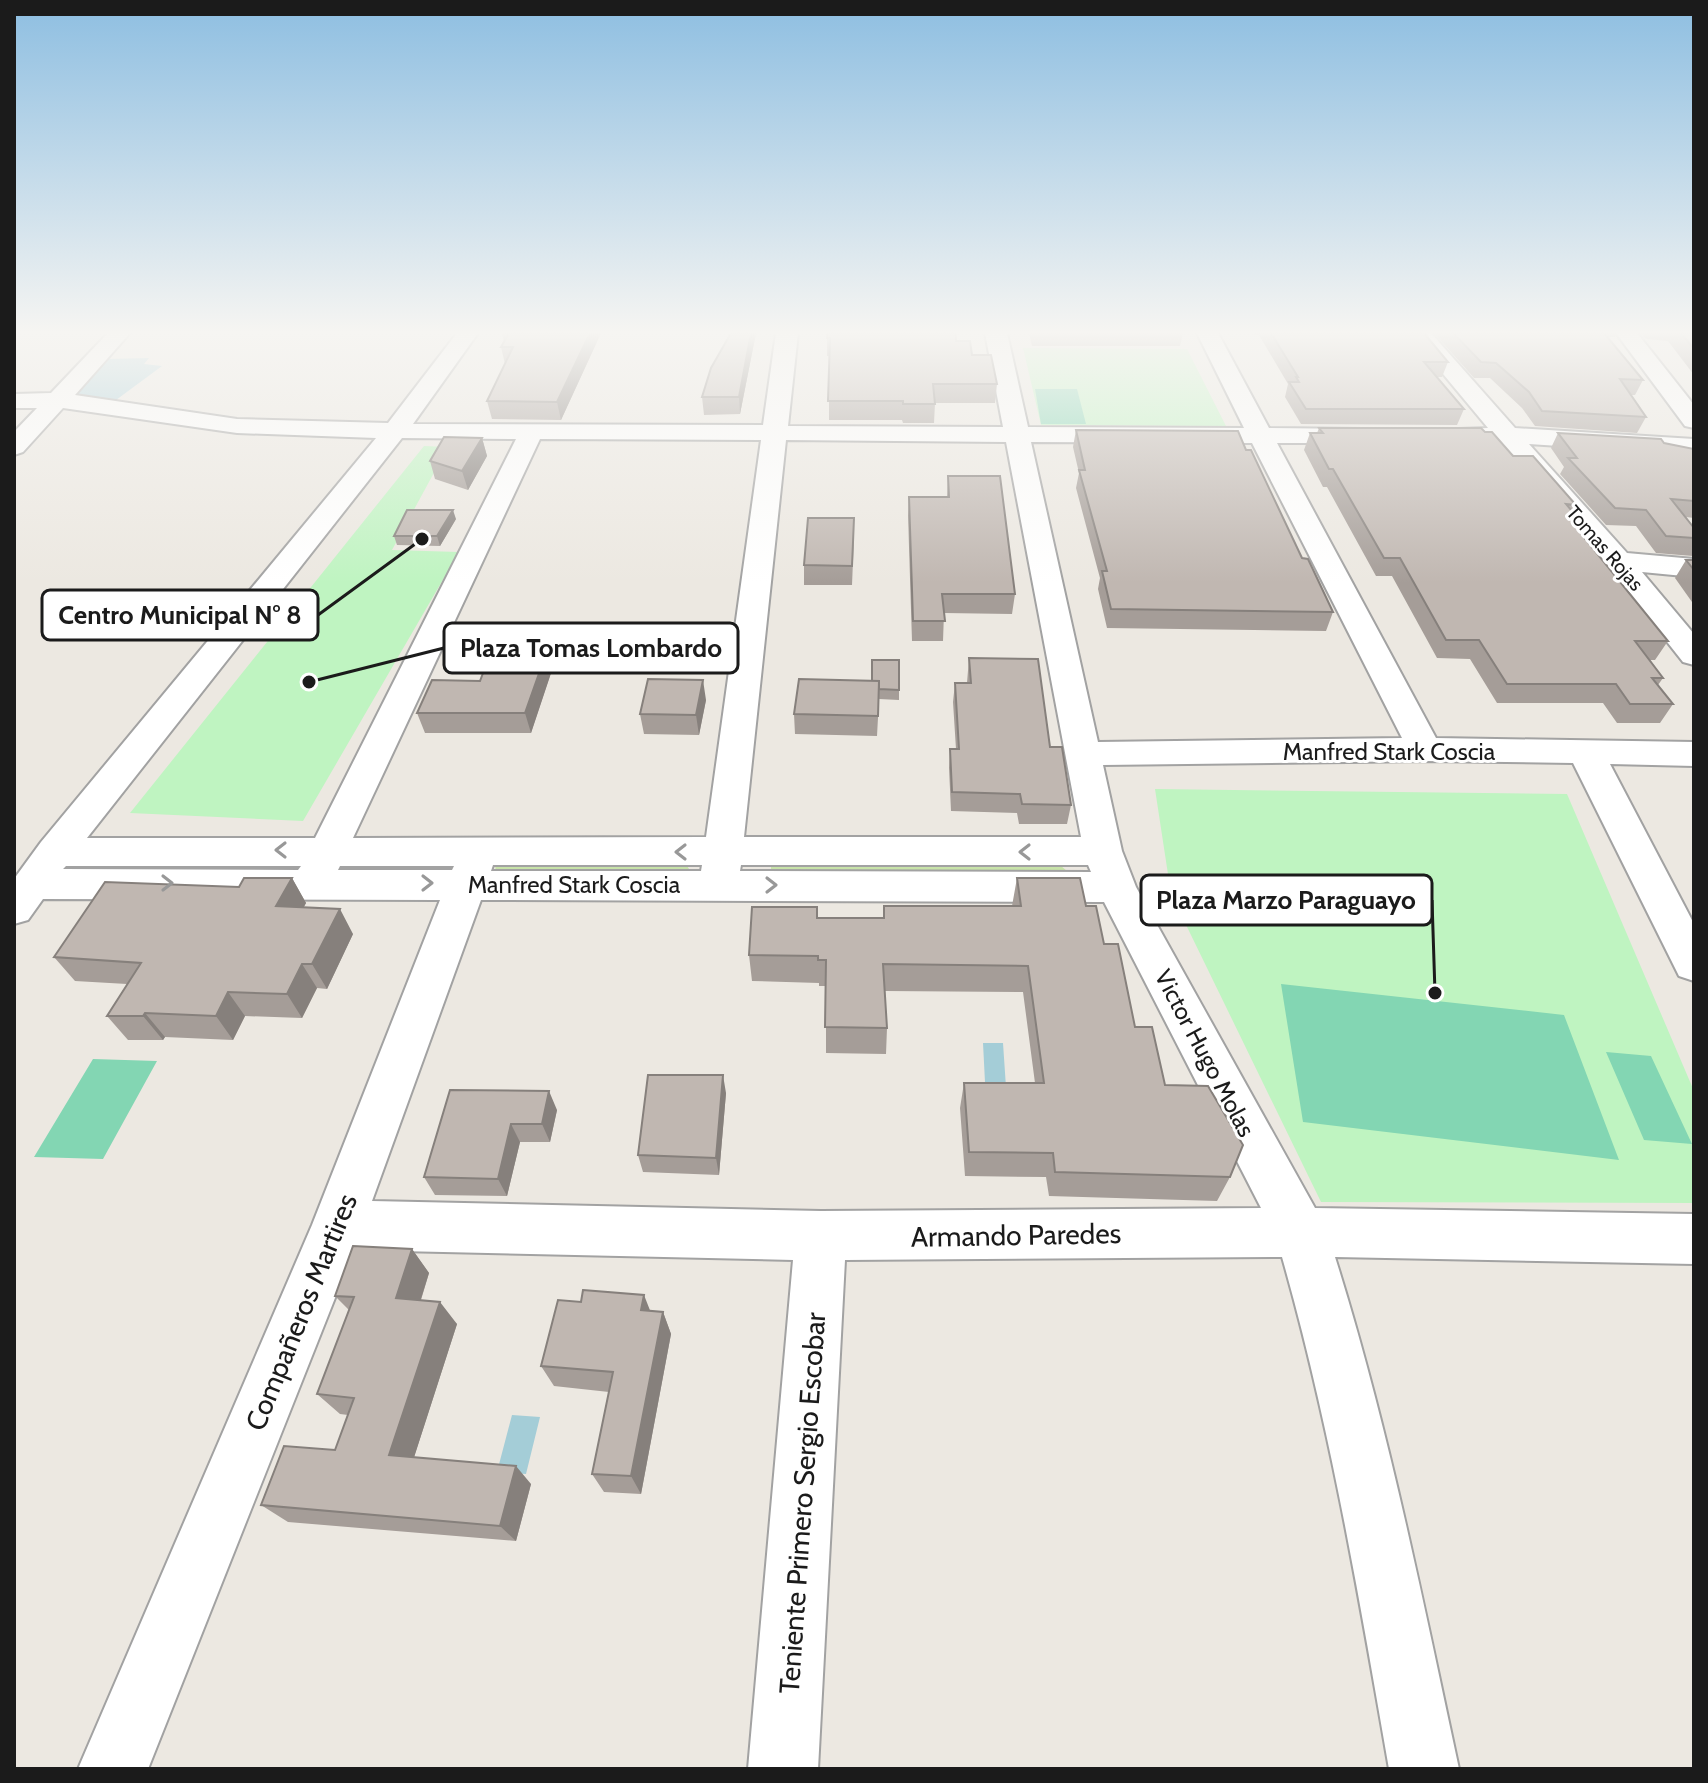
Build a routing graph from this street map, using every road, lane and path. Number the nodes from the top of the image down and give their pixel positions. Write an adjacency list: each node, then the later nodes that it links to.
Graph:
1 (43, 416): 16 (street)
2 (170, 416): 8 (street)
3 (406, 416): 8 (street)
4 (776, 416): 11 (street)
5 (1014, 416): 9 (street, Victor Hugo Molas)
6 (1251, 416): 13 (street)
7 (1490, 416): 12 (street, Tomas Rojas)
8 (395, 431): 10 (street); 29 (street)
9 (1018, 432): 11 (street); 13 (street); 23 (street, Victor Hugo Molas)
10 (531, 433): 11 (street); 25 (street)
11 (774, 434): 27 (street)
12 (1506, 435): 15 (street); 17 (street); 18 (street, Tomas Rojas)
13 (1261, 436): 14 (street); 21 (street)
14 (1384, 436)
15 (1414, 436)
16 (14, 447)
17 (1694, 447)
18 (1618, 561): 19 (street); 20 (street, Tomas Rojas)
19 (1694, 568)
20 (1694, 655)
21 (1425, 749): 22 (street, Manfred Stark Coscia); 23 (street, Manfred Stark Coscia)
22 (1586, 753): 24 (street, Manfred Stark Coscia); 30 (street)
23 (1084, 754): 28 (street, Victor Hugo Molas)
24 (1694, 754)
25 (320, 866): 26 (street, Manfred Stark Coscia); 29 (street, Manfred Stark Coscia)
26 (474, 867): 27 (street, Manfred Stark Coscia); 31 (street, Compañeros Martires)
27 (720, 869): 28 (street, Manfred Stark Coscia)
28 (1109, 869): 32 (street, Victor Hugo Molas)
29 (34, 882)
30 (1694, 964)
31 (338, 1225): 33 (street, Armando Paredes); 35 (street, Compañeros Martires)
32 (1301, 1232): 33 (street, Armando Paredes); 34 (street, Armando Paredes); 37 (street, Victor Hugo Molas)
33 (821, 1236): 36 (street, Teniente Primero Sergio Escobar)
34 (1694, 1239)
35 (113, 1769)
36 (783, 1769)
37 (1424, 1769)

